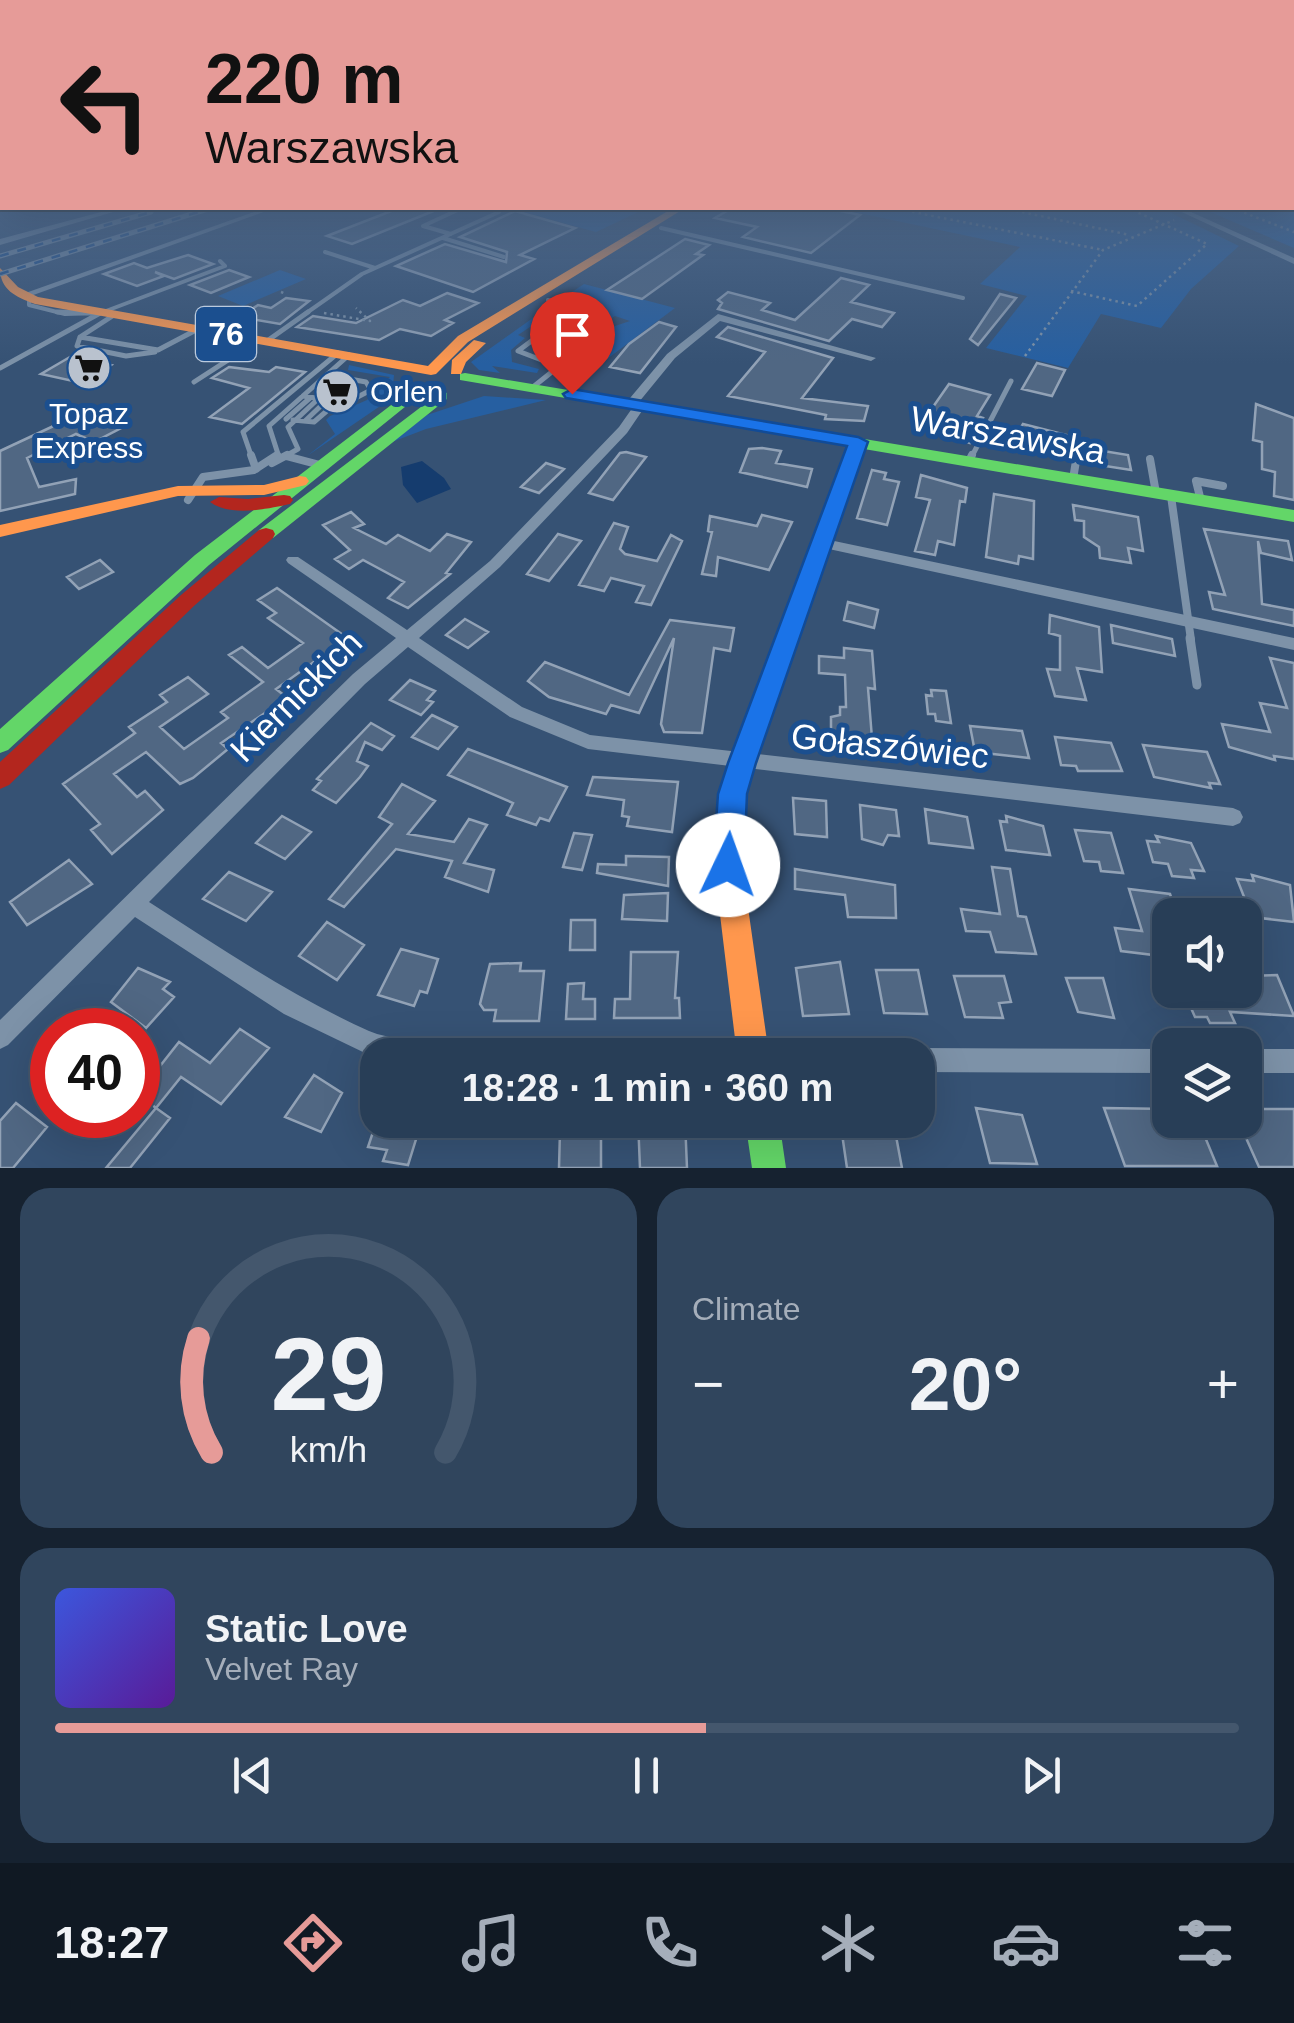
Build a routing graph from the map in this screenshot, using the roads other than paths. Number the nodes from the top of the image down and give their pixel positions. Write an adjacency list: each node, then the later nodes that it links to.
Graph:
1 (140, 256): 12 (street)
2 (336, 256): 10 (lane)
3 (403, 256): 10 (lane)
4 (499, 256): 8 (lane)
5 (601, 256): 27 (main road)
6 (618, 256): 14 (main road)
7 (780, 256): 13 (lane)
8 (504, 257)
9 (220, 262): 18 (lane)
10 (375, 268): 21 (lane)
11 (0, 272): 12 (main road)
12 (25, 297): 18 (main road, 76)
13 (963, 298)
14 (548, 300): 15 (lane); 30 (main road)
15 (572, 311): 16 (lane); 17 (lane); 24 (lane)
16 (596, 312): 17 (lane); 20 (lane)
17 (583, 313): 20 (lane)
18 (108, 314): 19 (main road, 76); 19 (lane); 25 (lane)
19 (198, 330): 21 (main road, 76)
20 (604, 334): 24 (lane)
21 (263, 340): 22 (main road, 76); 28 (lane)
22 (351, 355): 26 (lane); 27 (main road, 76); 45 (lane)
23 (871, 358): 35 (street, Kiernickich)
24 (560, 367): 31 (lane)
25 (0, 368)
26 (328, 374): 32 (lane); 34 (lane)
27 (421, 381): 30 (main road, 76); 46 (main road)
28 (194, 382)
29 (1011, 382): 43 (lane)
30 (456, 383): 31 (main road, Warszawska / 76); 46 (main road)
31 (533, 388): 35 (main road, Warszawska / 76)
32 (310, 398): 33 (lane); 36 (lane); 36 (lane)
33 (326, 401): 34 (lane); 37 (lane)
34 (336, 402): 37 (lane)
35 (636, 405): 38 (main road, Warszawska / 76); 60 (street, Kiernickich)
36 (286, 419): 37 (lane); 40 (lane); 41 (lane)
37 (305, 421)
38 (858, 442): 43 (main road, Warszawska / 76); 57 (main road)
39 (1079, 445): 47 (lane)
40 (278, 454): 41 (lane); 44 (lane)
41 (288, 456): 44 (lane); 46 (lane)
42 (1150, 458): 50 (lane)
43 (969, 461): 47 (main road, Warszawska / 76)
44 (270, 464): 45 (lane)
45 (256, 470): 51 (lane)
46 (322, 474): 48 (main road); 53 (main road); 65 (main road)
47 (1073, 479): 50 (main road, Warszawska / 76)
48 (300, 482): 51 (main road); 53 (main road)
49 (1222, 486): 52 (lane)
50 (1163, 494): 52 (main road, Warszawska / 76); 59 (lane)
51 (196, 497): 53 (main road); 55 (main road); 56 (main road)
52 (1201, 501): 54 (main road, Warszawska / 76)
53 (274, 503): 56 (main road)
54 (1294, 516)
55 (0, 531)
56 (228, 538): 63 (main road)
57 (820, 543): 59 (street); 64 (main road)
58 (294, 560): 60 (street, Gołaszówiec)
59 (1189, 622): 61 (street); 62 (lane)
60 (404, 637): 64 (street, Gołaszówiec); 67 (street, Kiernickich)
61 (1294, 644)
62 (1197, 685)
63 (0, 744)
64 (742, 763): 66 (street, Gołaszówiec); 69 (main road)
65 (0, 778)
66 (1233, 817)
67 (133, 904): 68 (street, Kiernickich); 70 (street)
68 (0, 1037)
69 (751, 1038)
70 (360, 1040)
71 (935, 1060): 72 (street)
72 (1152, 1061)
73 (1262, 1061): 74 (street)
74 (1294, 1061)
75 (764, 1138): 76 (main road)
76 (768, 1168)

